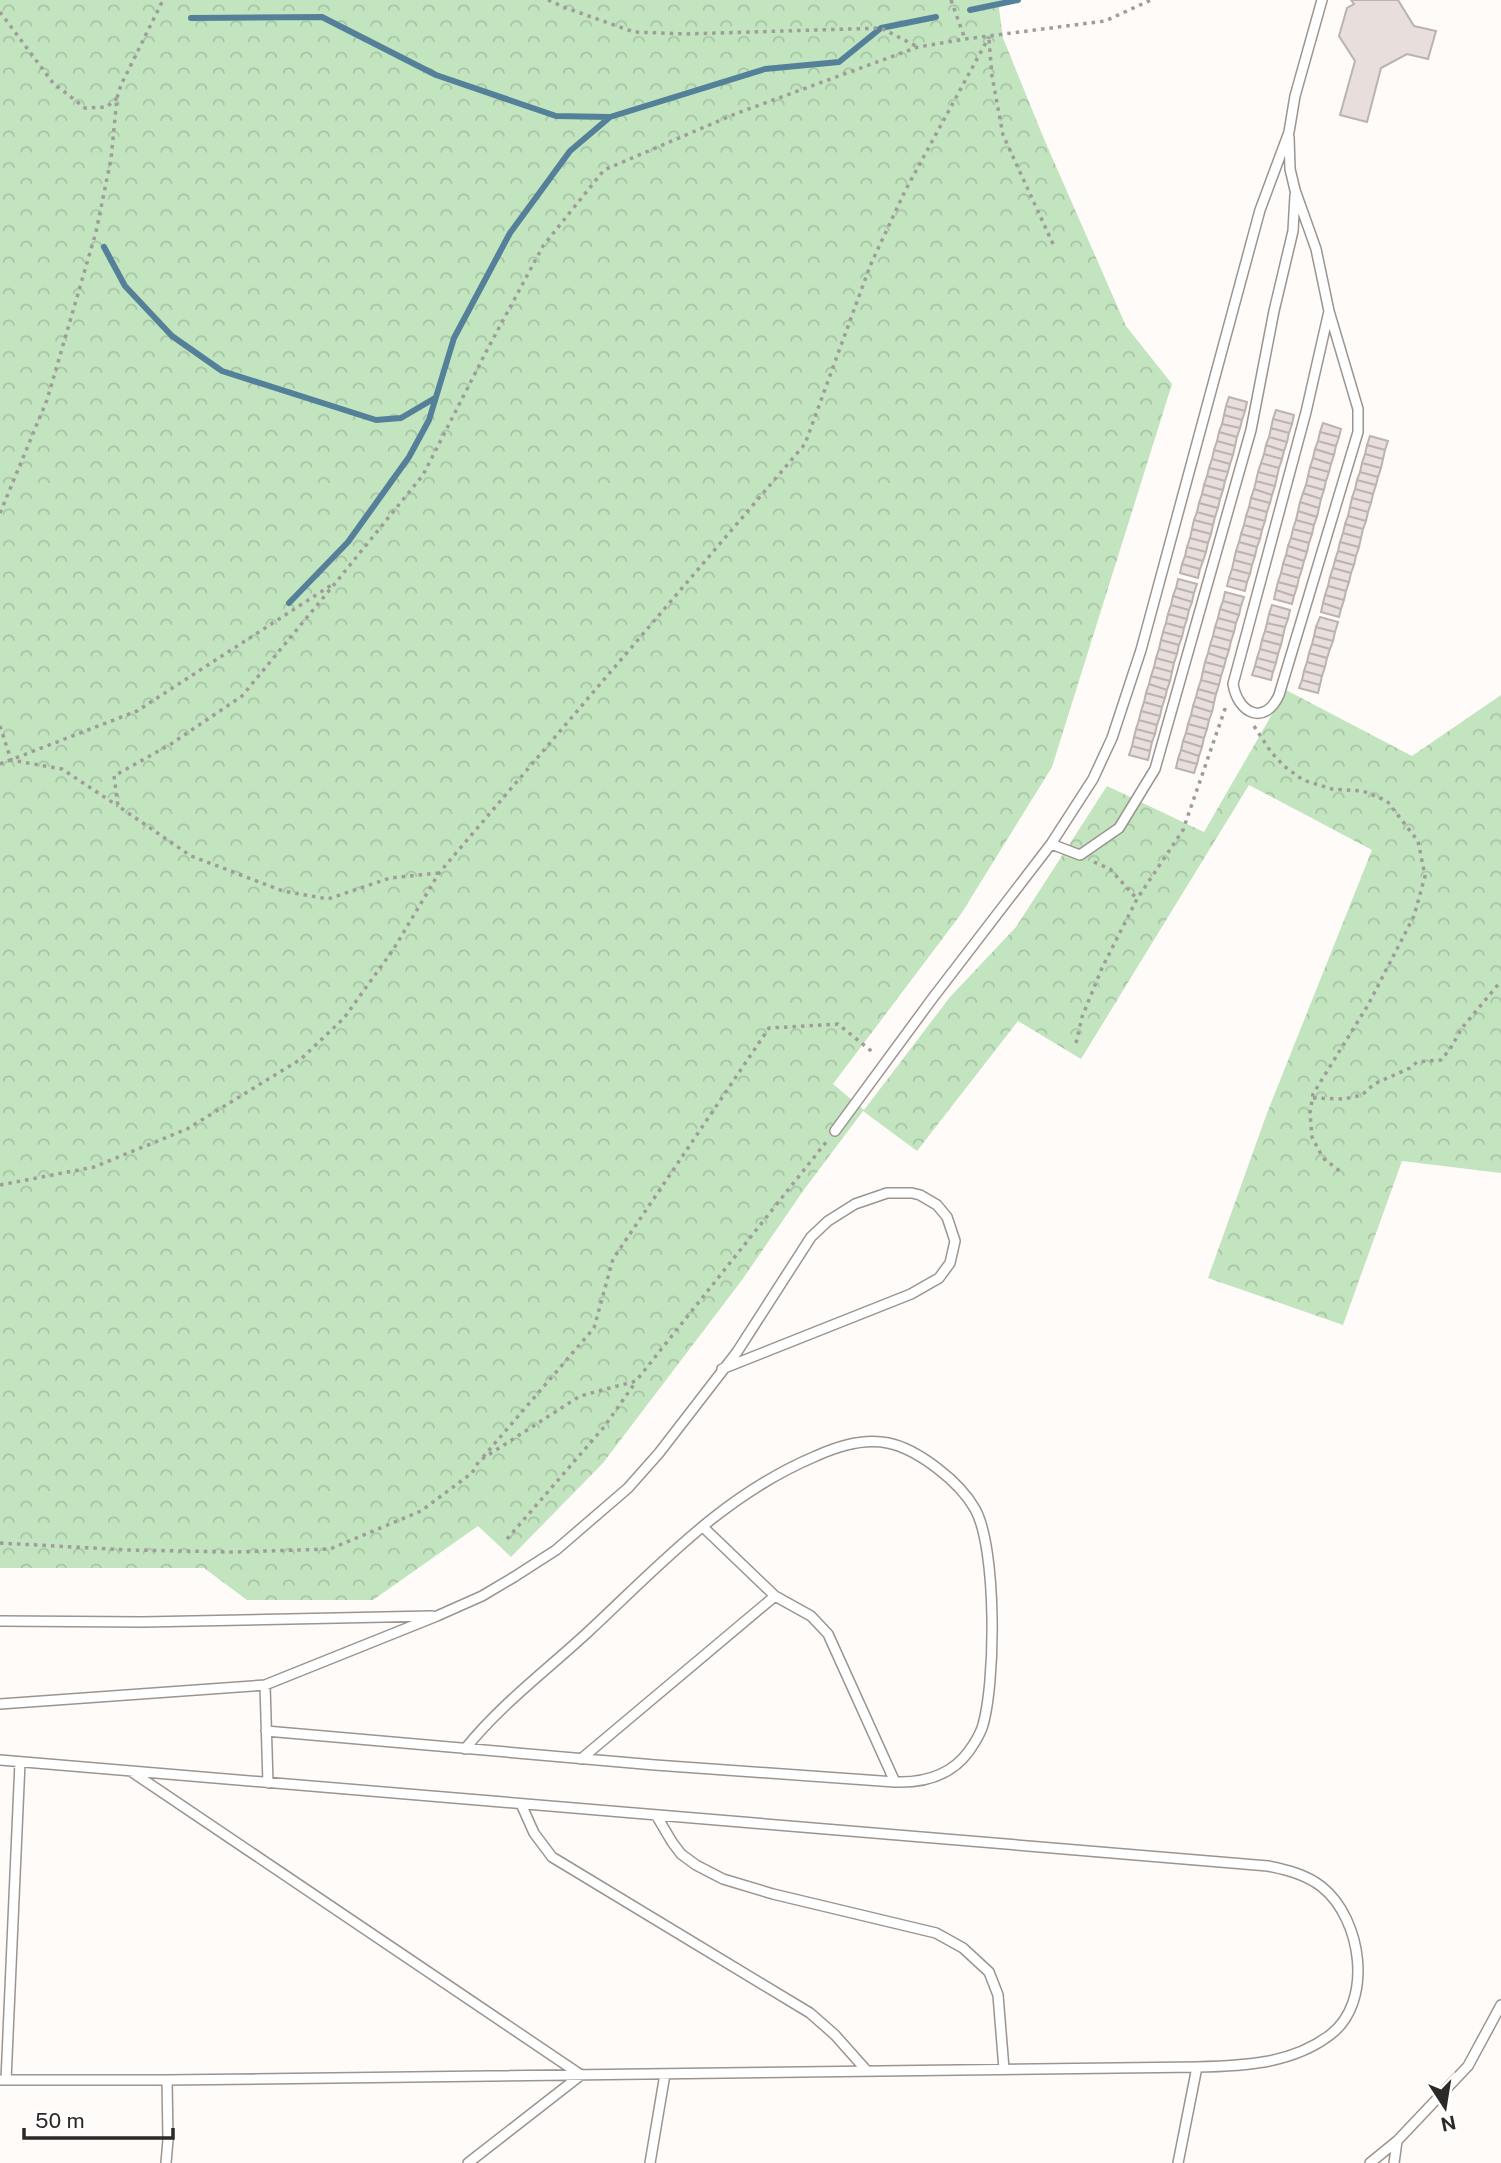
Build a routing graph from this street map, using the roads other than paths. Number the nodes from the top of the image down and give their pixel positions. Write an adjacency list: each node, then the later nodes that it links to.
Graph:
1 (1322, 0): 2 (lane)
2 (1289, 132): 3 (lane); 5 (lane)
3 (1295, 190): 4 (lane); 5 (lane)
4 (1329, 311): 4 (lane)
5 (1051, 844): 6 (lane)
6 (835, 1131)
7 (722, 1369): 7 (lane); 10 (lane)
8 (703, 1527): 9 (lane); 15 (lane); 20 (lane)
9 (775, 1596): 16 (lane); 20 (lane)
10 (438, 1616): 11 (lane); 12 (lane)
11 (0, 1621)
12 (265, 1685): 13 (lane); 14 (lane)
13 (0, 1704)
14 (266, 1731): 15 (lane); 21 (lane)
15 (465, 1749): 16 (lane)
16 (581, 1759): 20 (lane)
17 (0, 1760): 18 (lane)
18 (20, 1762): 19 (lane); 30 (lane)
19 (131, 1771): 21 (lane); 29 (lane)
20 (895, 1782)
21 (268, 1783): 22 (lane)
22 (521, 1804): 23 (lane); 27 (lane)
23 (656, 1815): 25 (lane); 26 (lane)
24 (1501, 2005): 32 (lane)
25 (1197, 2067): 26 (lane); 36 (lane)
26 (1004, 2069): 27 (lane)
27 (867, 2071): 28 (lane)
28 (665, 2074): 29 (lane); 35 (lane)
29 (581, 2075): 31 (lane); 34 (lane)
30 (3, 2080): 31 (lane)
31 (167, 2080): 33 (lane)
32 (1397, 2141): 37 (lane); 38 (lane)
33 (166, 2163)
34 (468, 2163)
35 (650, 2163)
36 (1178, 2163)
37 (1370, 2163)
38 (1394, 2163)

